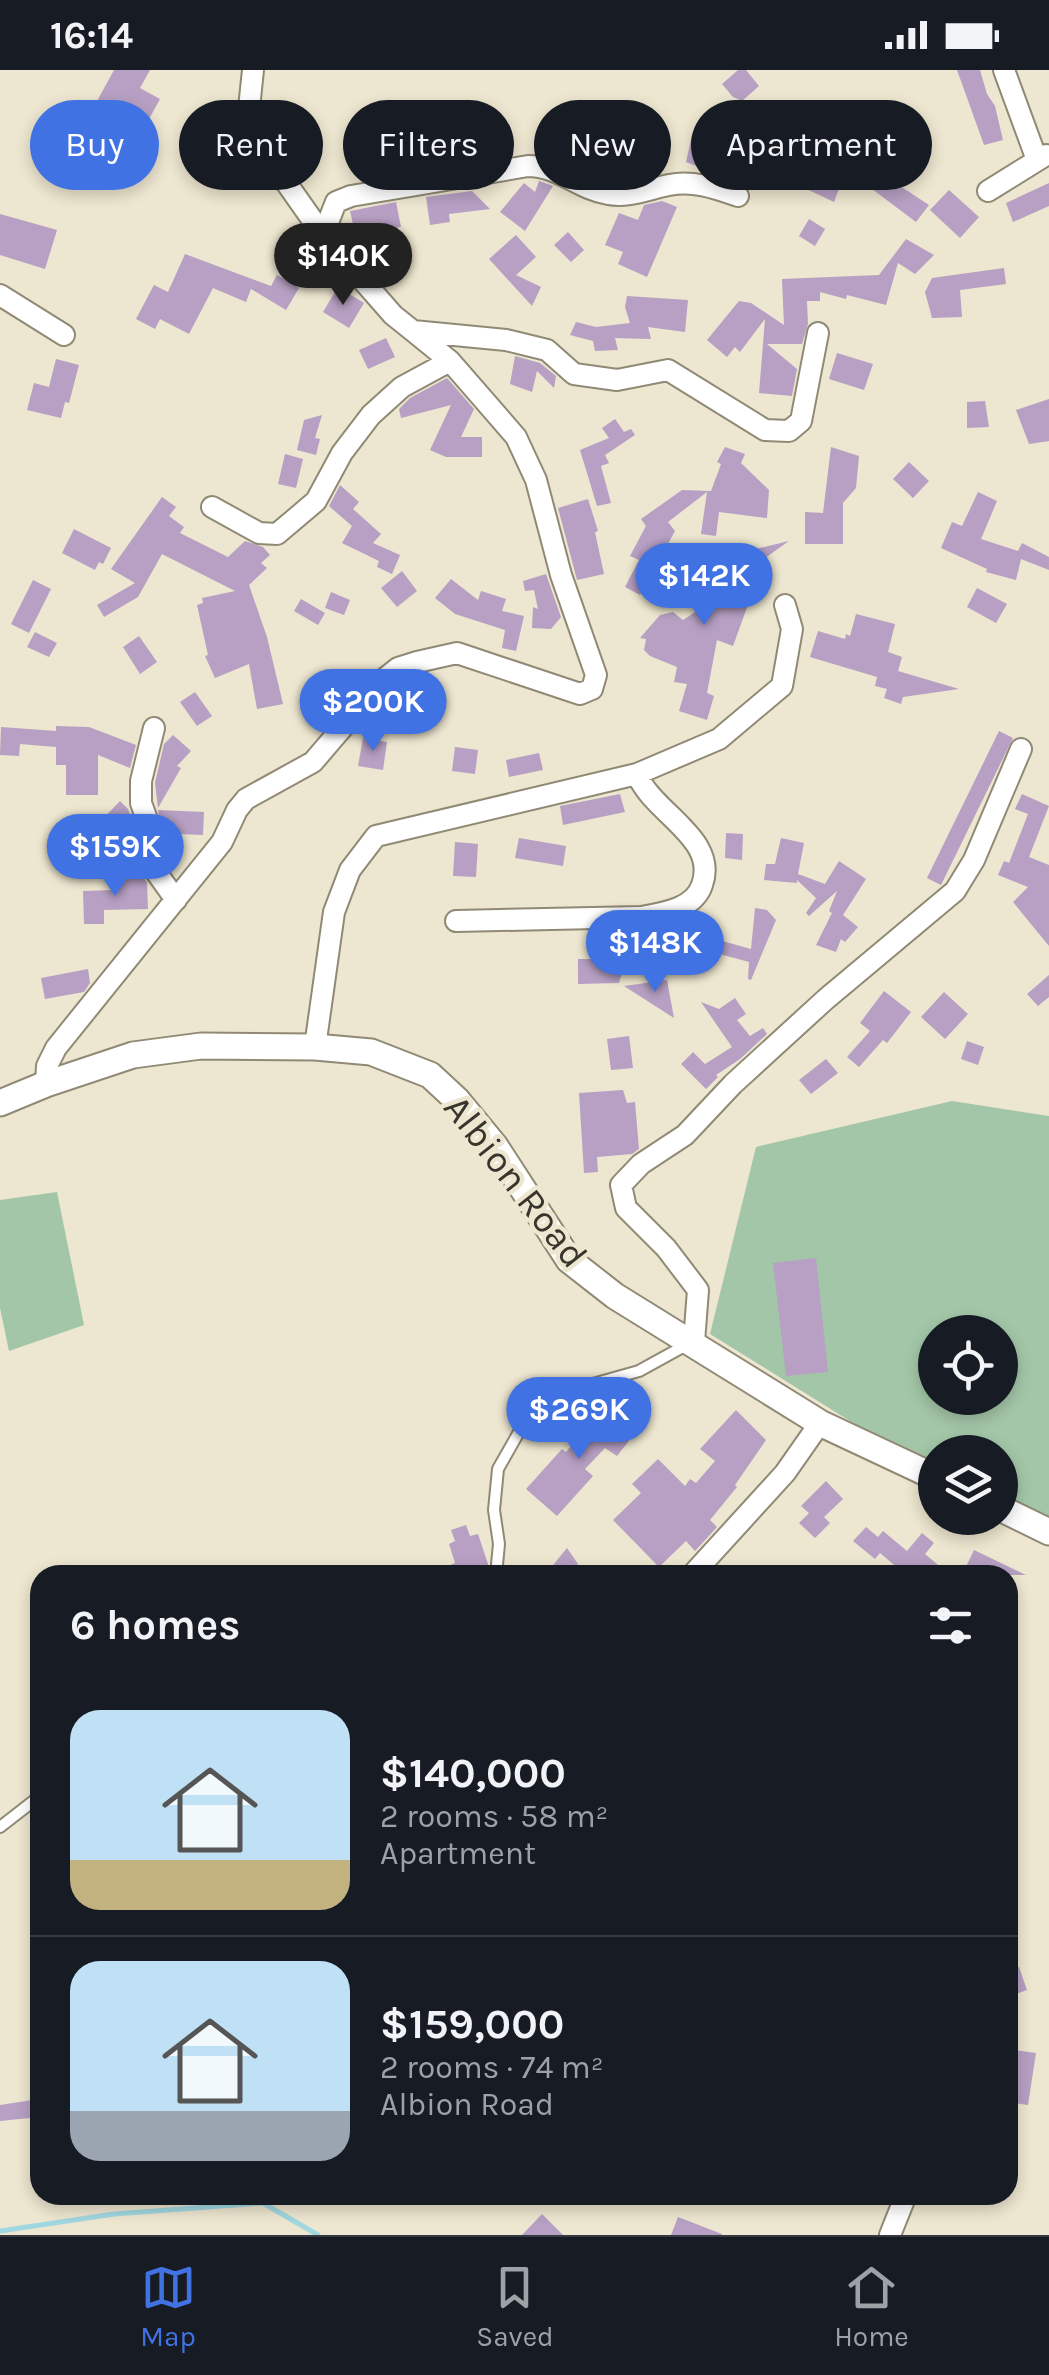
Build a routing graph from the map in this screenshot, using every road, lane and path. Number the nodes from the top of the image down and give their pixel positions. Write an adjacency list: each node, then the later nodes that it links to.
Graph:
1 (253, 70): 6 (street)
2 (1004, 70): 3 (street)
3 (1043, 157): 4 (street)
4 (988, 190)
5 (738, 196): 6 (street)
6 (323, 235): 8 (street)
7 (0, 295): 10 (street)
8 (413, 332): 9 (street); 11 (street)
9 (818, 333)
10 (64, 335)
11 (450, 361): 12 (street); 17 (street)
12 (212, 507)
13 (785, 605): 16 (street)
14 (154, 728): 17 (street)
15 (1022, 749): 22 (street)
16 (637, 774): 18 (street); 19 (street)
17 (176, 900): 20 (street)
18 (456, 921)
19 (315, 1048): 20 (street, Albion Road); 22 (street, Albion Road)
20 (46, 1084): 21 (street, Albion Road)
21 (0, 1103)
22 (694, 1342): 23 (street, Albion Road); 27 (lane)
23 (820, 1423): 24 (street, Albion Road); 28 (street)
24 (918, 1470)
25 (1018, 1517): 26 (street)
26 (1049, 1532)
27 (497, 1565)
28 (701, 1565)
29 (30, 1804): 30 (lane)
30 (0, 1827)
31 (902, 2205): 32 (street)
32 (890, 2235)

